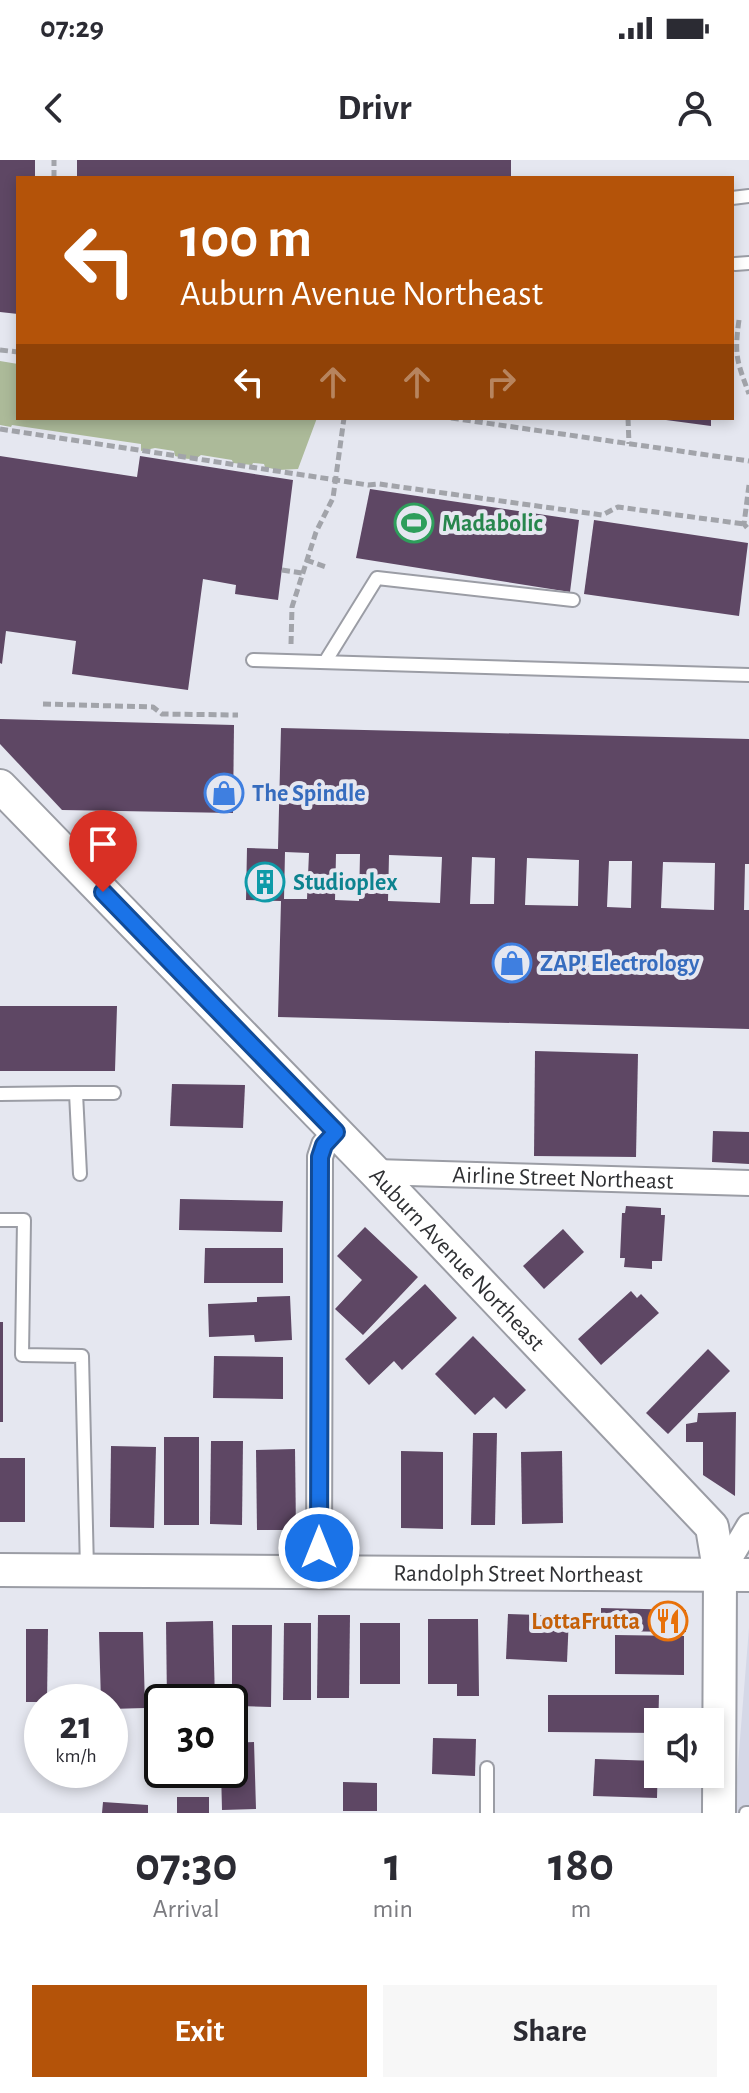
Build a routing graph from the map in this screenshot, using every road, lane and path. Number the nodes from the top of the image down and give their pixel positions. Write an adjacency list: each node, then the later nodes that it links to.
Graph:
1 (739, 320): 2 (path)
2 (749, 394)
3 (344, 420): 9 (path)
4 (465, 420): 7 (path)
5 (628, 420): 7 (path)
6 (0, 429): 9 (path)
7 (629, 444): 8 (path)
8 (749, 461)
9 (336, 480): 11 (path); 13 (path)
10 (749, 485): 11 (path)
11 (744, 524): 12 (path)
12 (749, 530)
13 (306, 560): 14 (path); 16 (path)
14 (326, 567)
15 (282, 570): 16 (path)
16 (302, 573): 19 (path)
17 (573, 600): 20 (lane)
18 (253, 660): 19 (lane)
19 (291, 661): 20 (lane)
20 (325, 662): 21 (lane)
21 (749, 675)
22 (43, 704): 23 (path)
23 (238, 715)
24 (0, 786): 28 (street, Auburn Avenue Northeast)
25 (76, 1093): 26 (lane); 27 (lane); 30 (lane)
26 (114, 1093)
27 (0, 1094)
28 (336, 1132): 29 (street, Auburn Avenue Northeast); 36 (street)
29 (375, 1172): 31 (street, Airline Street Northeast); 37 (street, Auburn Avenue Northeast)
30 (80, 1174)
31 (749, 1183)
32 (0, 1220): 35 (lane)
33 (749, 1526): 37 (street)
34 (0, 1570): 35 (street, Randolph Street Northeast)
35 (87, 1570): 36 (street, Randolph Street Northeast)
36 (319, 1572): 37 (street, Randolph Street Northeast)
37 (735, 1575): 40 (street, Auburn Avenue Northeast)
38 (487, 1768): 39 (lane)
39 (487, 1813)
40 (719, 1813)

